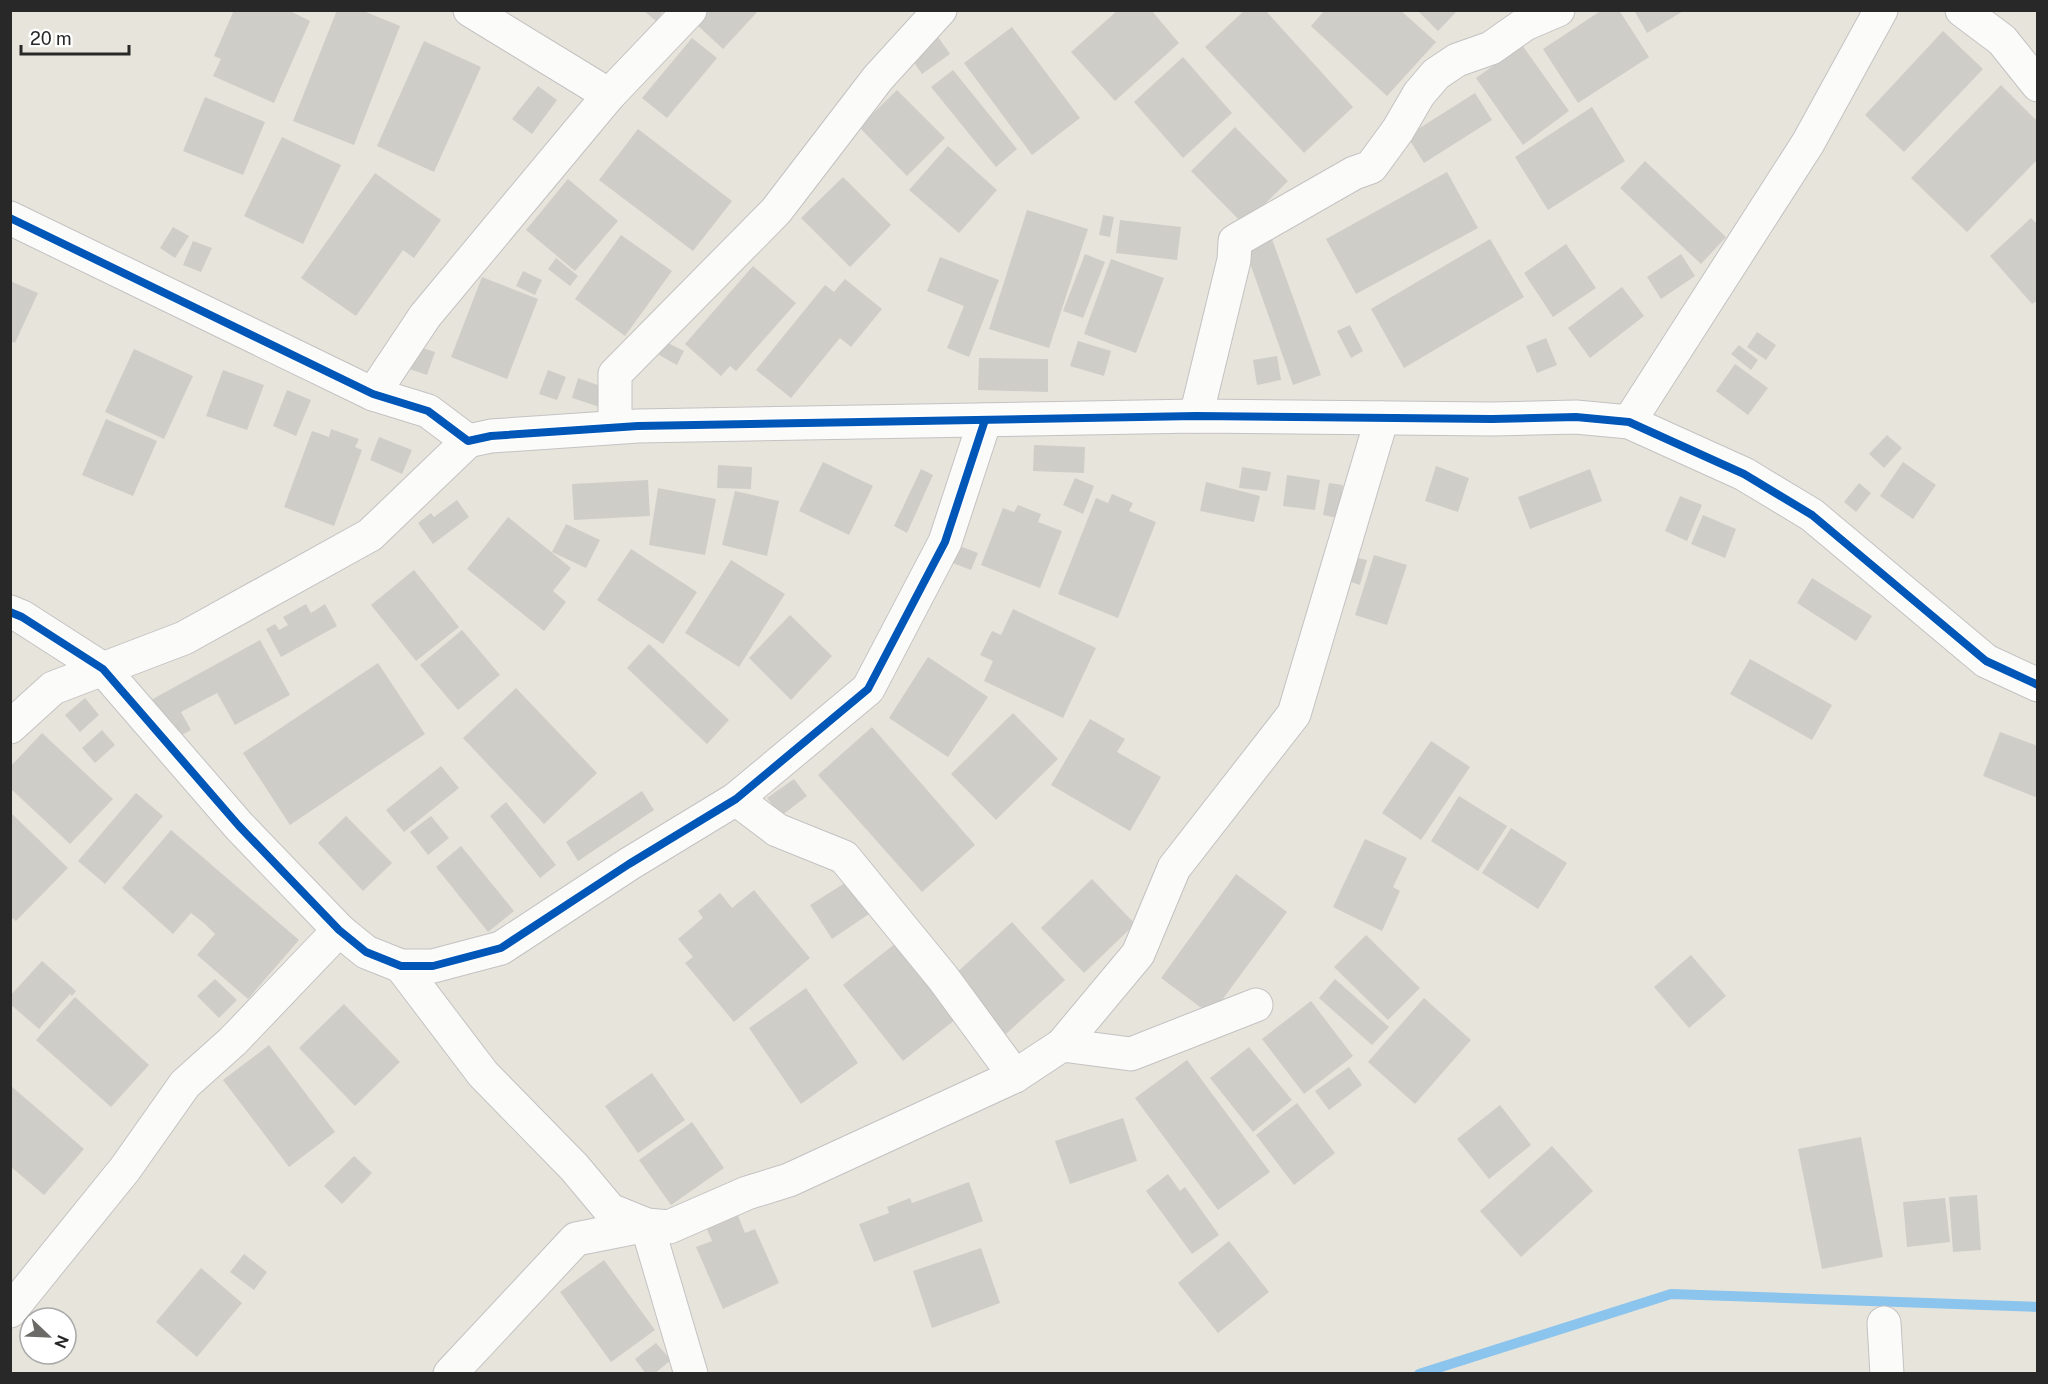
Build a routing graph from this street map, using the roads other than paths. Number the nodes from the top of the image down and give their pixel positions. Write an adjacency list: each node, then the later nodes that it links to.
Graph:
1 (470, 10): 8 (street)
2 (690, 10): 8 (street)
3 (940, 10): 15 (street)
4 (1558, 10): 11 (street)
5 (1962, 10): 7 (street)
6 (1870, 16): 14 (street)
7 (2037, 85)
8 (609, 95): 10 (street)
9 (10, 218): 10 (street)
10 (373, 394): 16 (street)
11 (1196, 416): 12 (street); 13 (street)
12 (1382, 418): 14 (street); 25 (street)
13 (985, 420): 15 (street); 21 (street)
14 (1629, 422): 19 (street)
15 (615, 427): 16 (street)
16 (468, 441): 18 (street)
17 (10, 612): 18 (street)
18 (103, 669): 20 (street); 22 (street)
19 (2037, 685)
20 (10, 728)
21 (736, 799): 23 (street); 26 (street)
22 (339, 930): 23 (street); 28 (street)
23 (401, 966): 27 (street)
24 (1256, 1005): 25 (street)
25 (1062, 1045): 26 (street)
26 (1015, 1076): 27 (street)
27 (647, 1225): 30 (street); 31 (street)
28 (10, 1311)
29 (1884, 1323): 32 (street)
30 (450, 1374)
31 (691, 1374)
32 (1887, 1374)

